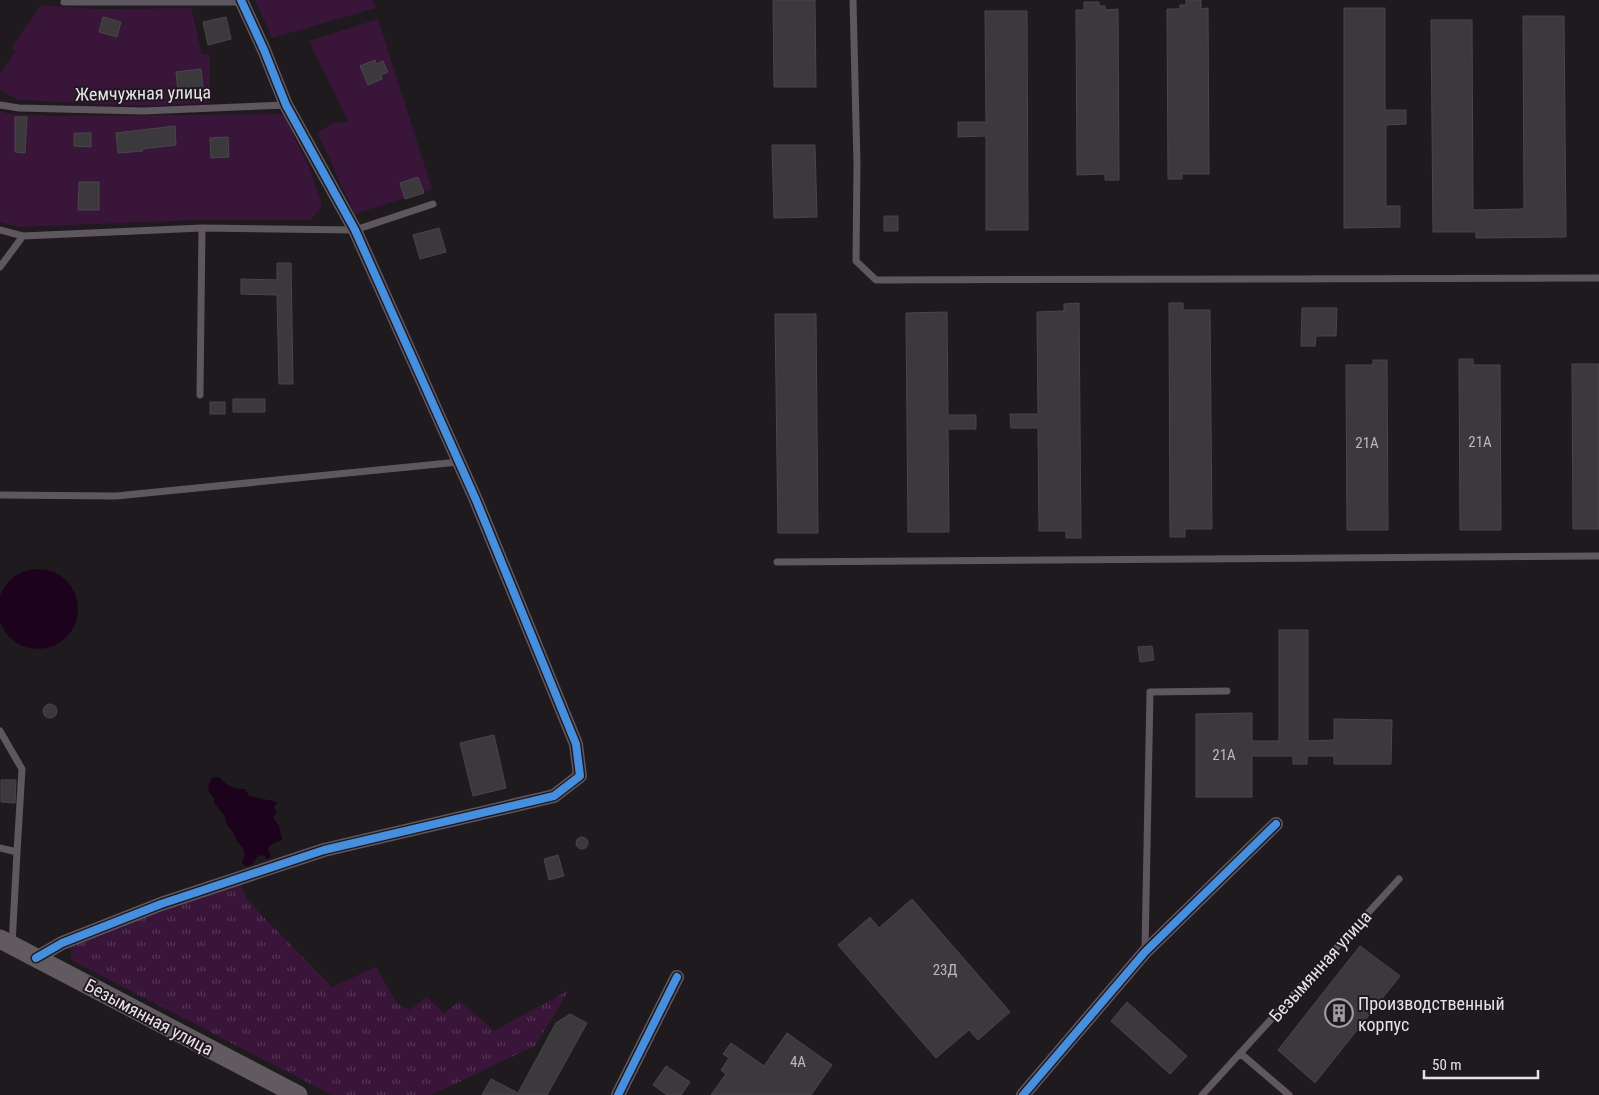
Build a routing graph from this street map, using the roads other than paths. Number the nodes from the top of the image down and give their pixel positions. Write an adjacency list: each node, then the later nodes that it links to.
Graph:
1 (854, 0): 12 (lane)
2 (241, 1): 3 (lane); 5 (street)
3 (64, 2)
4 (0, 105): 5 (lane, Жемчужная улица)
5 (286, 105): 9 (street)
6 (433, 204): 9 (lane)
7 (202, 228): 9 (lane); 10 (lane); 13 (lane)
8 (0, 230): 10 (lane)
9 (355, 230): 14 (street)
10 (23, 236): 11 (lane)
11 (0, 267)
12 (1599, 278)
13 (200, 395)
14 (459, 462): 15 (lane); 26 (street)
15 (0, 495)
16 (1599, 556): 17 (lane)
17 (777, 562)
18 (1227, 691): 25 (lane)
19 (0, 731): 22 (lane)
20 (1276, 824): 25 (street)
21 (0, 848): 22 (lane)
22 (17, 852): 24 (lane)
23 (1399, 879): 28 (lane, Безымянная улица)
24 (6, 942): 26 (main road, Безымянная улица)
25 (1145, 952): 31 (street)
26 (36, 958): 29 (main road, Безымянная улица)
27 (676, 977): 30 (street)
28 (1240, 1053): 32 (lane, Безымянная улица); 33 (lane)
29 (298, 1095)
30 (618, 1095)
31 (1023, 1095)
32 (1202, 1095)
33 (1289, 1095)

